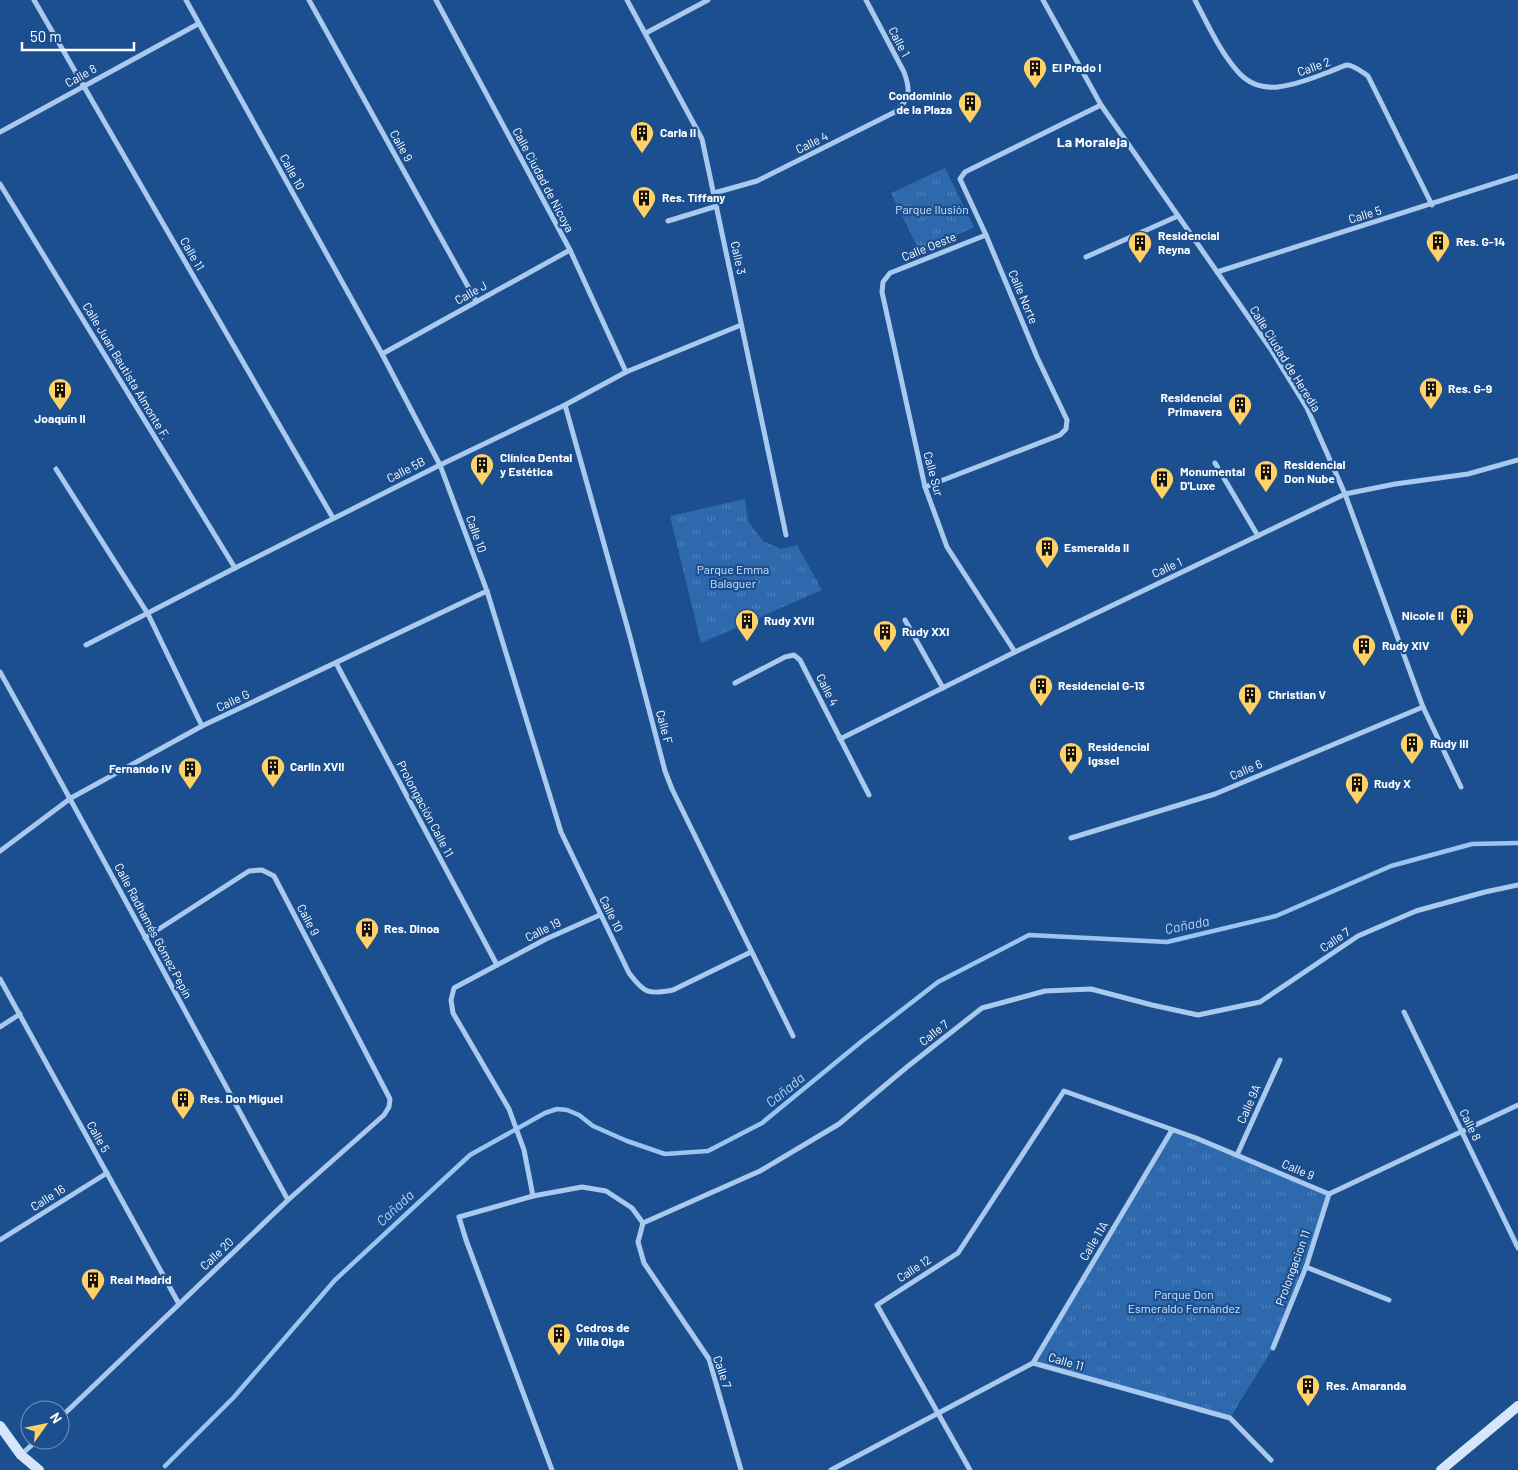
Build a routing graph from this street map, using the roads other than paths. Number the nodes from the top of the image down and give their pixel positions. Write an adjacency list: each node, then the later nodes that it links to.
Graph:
1 (34, 0): 12 (street, Calle 11)
2 (186, 0): 10 (street, Calle 10)
3 (310, 0): 28 (street, Calle 9)
4 (436, 0): 24 (street, Calle Ciudad de Nicoya)
5 (627, 0): 11 (street, Calle 3)
6 (708, 0): 11 (street)
7 (866, 0): 13 (street, Calle 1)
8 (1043, 0): 14 (street, Calle Ciudad de Heredia)
9 (1195, 0): 19 (street, Calle 2)
10 (198, 24): 12 (street, Calle 8); 30 (street, Calle 10)
11 (646, 34): 18 (street, Calle 3)
12 (83, 87): 15 (street, Calle 8); 39 (street, Calle 11)
13 (909, 95): 18 (street, Calle 4)
14 (1101, 105): 21 (street, Calle Ciudad de Heredia); 23 (street, Calle Norte)
15 (0, 132)
16 (1518, 176): 19 (street, Calle 5)
17 (0, 184): 42 (street, Calle Juan Bautista Almonte F.)
18 (714, 193): 20 (street, Calle 3)
19 (1432, 205): 26 (street, Calle 5)
20 (717, 206): 22 (street); 29 (street, Calle 3)
21 (1178, 216): 25 (street); 26 (street, Calle Ciudad de Heredia)
22 (668, 221)
23 (986, 235): 27 (street, Calle Oeste); 37 (street, Calle Norte)
24 (570, 250): 28 (street, Calle J); 31 (street, Calle Ciudad de Nicoya)
25 (1086, 257)
26 (1217, 272): 38 (street, Calle Ciudad de Heredia)
27 (883, 282): 37 (street, Calle Sur)
28 (476, 301): 30 (street, Calle J)
29 (741, 325): 31 (street, Calle 5B); 40 (street, Calle 3)
30 (382, 354): 35 (street, Calle 10)
31 (626, 372): 32 (street, Calle 5B)
32 (565, 405): 35 (street, Calle 5B); 63 (street, Calle F)
33 (1518, 460): 38 (street, Calle 1)
34 (1215, 463): 41 (street)
35 (440, 464): 39 (street, Calle 5B); 43 (street, Calle 10)
36 (56, 469): 44 (street)
37 (925, 487): 47 (street, Calle Sur)
38 (1345, 494): 41 (street, Calle 1); 52 (street, Calle Ciudad de Heredia)
39 (333, 518): 42 (street, Calle 5B)
40 (786, 535)
41 (1258, 536): 47 (street, Calle 1)
42 (235, 568): 44 (street, Calle 5B)
43 (486, 591): 48 (street, Calle G); 61 (street, Calle 10)
44 (148, 614): 46 (street, Calle 5B); 53 (street)
45 (905, 620): 51 (street)
46 (86, 645)
47 (1015, 652): 51 (street, Calle 1)
48 (336, 663): 53 (street, Calle G); 64 (street, Prolongación Calle 11)
49 (0, 672): 57 (street, Calle Radhamés Gómez Pepín)
50 (734, 683): 54 (street, Calle 4)
51 (943, 688): 54 (street, Calle 1)
52 (1423, 707): 55 (street, Calle Ciudad de Heredia); 58 (street, Calle 6)
53 (202, 726): 57 (street, Calle G)
54 (840, 739): 56 (street, Calle 4)
55 (1461, 787)
56 (869, 795)
57 (71, 798): 59 (street, Calle G); 62 (street, Calle Radhamés Gómez Pepín)
58 (1071, 838)
59 (0, 851)
60 (1518, 885): 81 (street, Calle 7)
61 (600, 915): 63 (street, Calle 10); 64 (street, Calle 19)
62 (145, 938): 73 (street, Calle 9); 80 (street, Calle Radhamés Gómez Pepín)
63 (752, 952): 69 (street, Calle F)
64 (497, 965): 79 (street, Calle 19)
65 (0, 979): 67 (street, Calle 5)
66 (1404, 1012): 75 (street, Calle 8)
67 (20, 1014): 68 (street); 77 (street, Calle 5)
68 (0, 1027)
69 (793, 1036)
70 (1280, 1060): 76 (street, Calle 9A)
71 (1064, 1091): 74 (street, Calle 9); 91 (street, Calle 12)
72 (1518, 1105): 75 (street)
73 (389, 1107): 80 (street, Calle 20)
74 (1172, 1130): 76 (street, Calle 9); 88 (street, Calle 11A)
75 (1462, 1131): 78 (street); 83 (street, Calle 8)
76 (1237, 1155): 78 (street, Calle 9)
77 (107, 1173): 82 (street, Calle 16); 86 (street, Calle 5)
78 (1329, 1194): 84 (street, Prolongacion 11)
79 (533, 1196): 81 (street); 97 (street)
80 (288, 1200): 86 (street, Calle 20)
81 (642, 1223): 98 (street, Calle 7)
82 (0, 1240)
83 (1518, 1248)
84 (1306, 1267): 85 (street); 87 (street, Prolongacion 11)
85 (1389, 1300)
86 (179, 1304): 90 (street, Calle 20)
87 (1273, 1348)
88 (1033, 1362): 91 (street, Calle 11); 95 (street, Calle 11)
89 (1518, 1406): 101 (main road)
90 (70, 1408)
91 (938, 1413): 99 (street, Calle 11); 100 (street, Calle 12)
92 (0, 1426): 94 (main road)
93 (26, 1450): 94 (street)
94 (21, 1455): 96 (main road)
95 (1271, 1460)
96 (39, 1470)
97 (552, 1470)
98 (741, 1470)
99 (831, 1470)
100 (970, 1470)
101 (1443, 1470)

